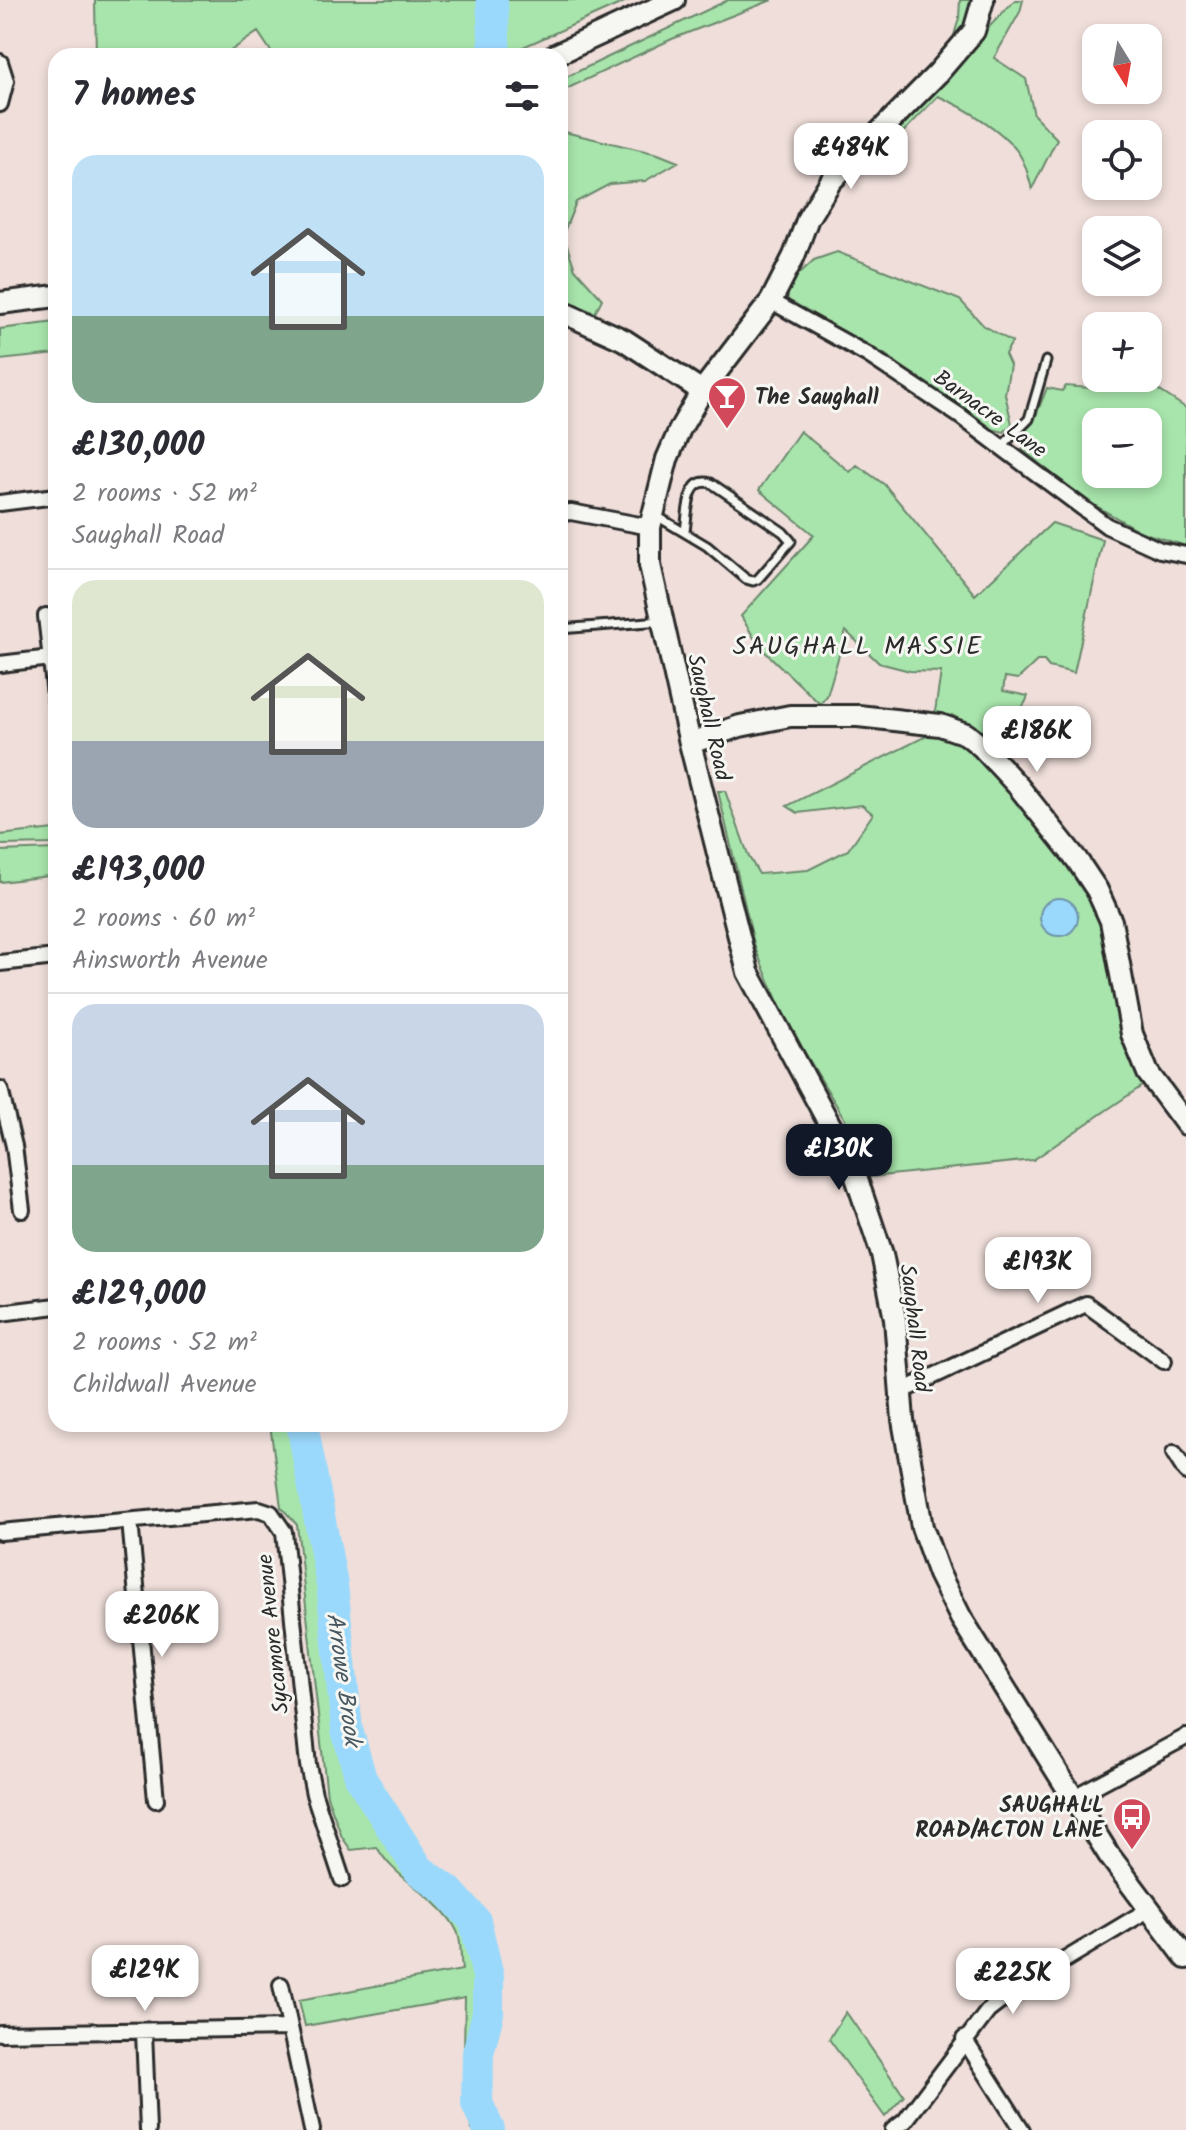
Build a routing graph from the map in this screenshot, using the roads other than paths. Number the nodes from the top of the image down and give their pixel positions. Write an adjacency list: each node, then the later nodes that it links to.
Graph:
1 (674, 0): 3 (street)
2 (987, 2): 7 (street, Saughall Road)
3 (568, 49)
4 (0, 62): 5 (street)
5 (0, 104)
6 (48, 297): 8 (street)
7 (771, 301): 11 (street, Saughall Road); 12 (street, Barnacre Lane)
8 (0, 303)
9 (568, 317): 11 (street)
10 (1046, 361): 12 (lane)
11 (702, 391): 16 (street, Saughall Road)
12 (1001, 447): 18 (street, Barnacre Lane)
13 (48, 497): 14 (street)
14 (0, 503)
15 (568, 512): 16 (street)
16 (652, 521): 17 (lane); 20 (street, Saughall Road)
17 (685, 531): 17 (lane)
18 (1186, 555)
19 (46, 616): 22 (street)
20 (663, 621): 21 (lane); 25 (street, Saughall Road)
21 (568, 628)
22 (48, 633)
23 (48, 658): 24 (street)
24 (0, 664)
25 (690, 743): 29 (street); 34 (street, Saughall Road)
26 (48, 958): 27 (street)
27 (0, 963)
28 (0, 1089): 30 (street)
29 (1186, 1124)
30 (22, 1210)
31 (48, 1307): 32 (street)
32 (0, 1313)
33 (1164, 1361): 34 (street)
34 (900, 1392): 40 (street, Saughall Road)
35 (1174, 1453): 36 (street)
36 (1186, 1472)
37 (130, 1521): 38 (street, Sycamore Avenue); 41 (street); 42 (street, Sycamore Avenue)
38 (0, 1532)
39 (1186, 1737): 40 (street)
40 (1074, 1797): 43 (street, Saughall Road)
41 (156, 1800)
42 (342, 1879)
43 (1148, 1910): 44 (street, Saughall Road); 49 (street)
44 (1186, 1958)
45 (281, 1985): 46 (street)
46 (290, 2028): 47 (street); 51 (street)
47 (144, 2032): 48 (street); 50 (street)
48 (0, 2033)
49 (964, 2039): 52 (street); 53 (street)
50 (148, 2130)
51 (312, 2130)
52 (893, 2130)
53 (1022, 2130)

